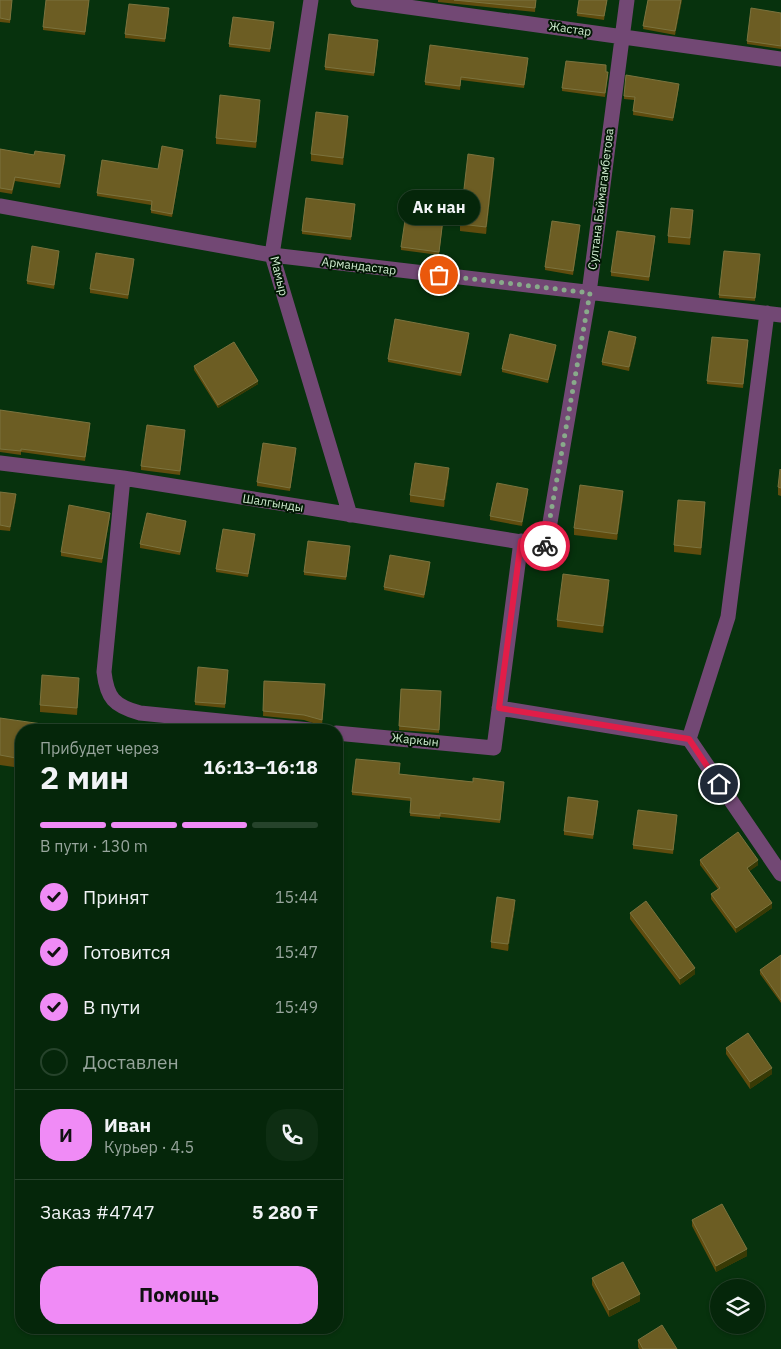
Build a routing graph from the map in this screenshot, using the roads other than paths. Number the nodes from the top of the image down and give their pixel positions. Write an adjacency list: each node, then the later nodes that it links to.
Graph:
1 (311, 0): 7 (street, Мамыр)
2 (358, 0): 4 (street, Жастар)
3 (627, 0): 4 (street, Султана Баймагамбетова)
4 (622, 37): 5 (street, Жастар); 8 (street, Султана Баймагамбетова)
5 (781, 59)
6 (0, 206): 7 (street, Армандастар)
7 (272, 255): 8 (street, Армандастар); 12 (street, Мамыр)
8 (590, 293): 9 (street, Армандастар); 14 (street, Султана Баймагамбетова)
9 (774, 314): 18 (street)
10 (0, 463): 11 (street, Шалгынды)
11 (122, 478): 12 (street, Шалгынды); 16 (street)
12 (350, 515): 13 (street, Шалгынды)
13 (521, 541): 14 (street, Шалгынды); 15 (street)
14 (546, 546)
15 (499, 708): 17 (street, Жаркын); 18 (street)
16 (250, 724)
17 (343, 734)
18 (689, 739): 19 (street)
19 (781, 874)

